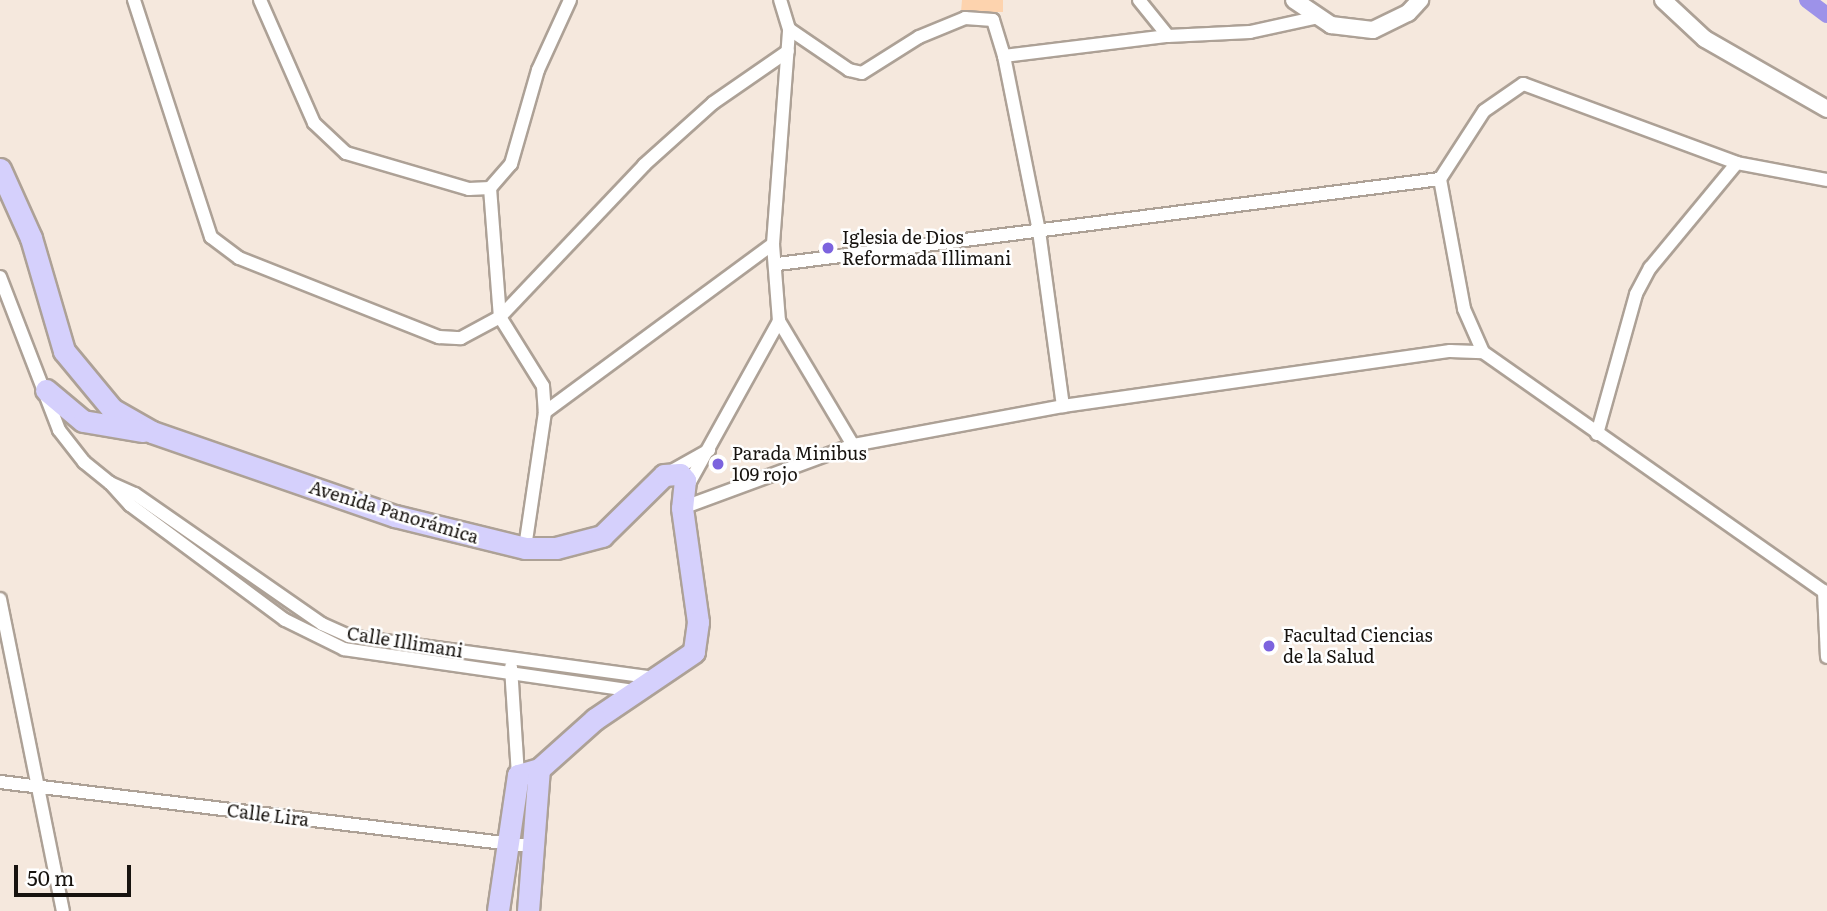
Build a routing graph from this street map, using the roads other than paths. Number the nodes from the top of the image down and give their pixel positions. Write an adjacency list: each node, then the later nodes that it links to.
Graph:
1 (134, 0): 24 (street)
2 (260, 0): 19 (street)
3 (570, 0): 19 (street)
4 (780, 0): 10 (street)
5 (1139, 0): 11 (street)
6 (1294, 0): 9 (street)
7 (1420, 0): 9 (street)
8 (1663, 0): 14 (street)
9 (1314, 18): 11 (street)
10 (789, 29): 12 (street); 13 (street)
11 (1168, 36): 13 (street)
12 (788, 51): 21 (street); 24 (street)
13 (1004, 56): 20 (street)
14 (1827, 109)
15 (1737, 163): 17 (street); 18 (street); 31 (street)
16 (0, 169): 30 (main road)
17 (1440, 179): 20 (street); 26 (street)
18 (1827, 180)
19 (490, 188): 24 (street)
20 (1039, 231): 22 (street); 28 (street)
21 (773, 244): 22 (street); 29 (street)
22 (778, 264): 25 (street)
23 (2, 277): 27 (street, Calle Illimani)
24 (500, 317): 29 (street)
25 (779, 321): 32 (street); 33 (street)
26 (1483, 352): 28 (street); 31 (street)
27 (46, 390): 30 (main road, Avenida Panorámica); 35 (street, Calle Illimani)
28 (1063, 406): 32 (street)
29 (545, 412): 37 (street)
30 (111, 418): 37 (main road, Avenida Panorámica)
31 (1597, 434): 38 (street)
32 (853, 445): 36 (street)
33 (713, 448): 34 (street); 36 (street)
34 (664, 475): 36 (main road); 37 (main road, Avenida Panorámica)
35 (110, 483): 40 (street, Calle Illimani); 42 (street, Calle Illimani)
36 (684, 499): 43 (main road)
37 (525, 548)
38 (1825, 593): 41 (street)
39 (0, 599): 48 (street)
40 (512, 657): 42 (street); 43 (street, Calle Illimani)
41 (1827, 657)
42 (511, 672): 44 (street, Calle Illimani); 46 (street)
43 (658, 679): 44 (main road)
44 (640, 692): 45 (main road)
45 (539, 769): 46 (main road); 50 (main road)
46 (518, 775): 49 (main road)
47 (0, 782): 48 (street, Calle Lira)
48 (37, 786): 49 (street, Calle Lira); 51 (street)
49 (511, 845): 50 (street, Calle Lira); 52 (main road)
50 (536, 846): 53 (main road)
51 (63, 911)
52 (498, 911)
53 (528, 911)

